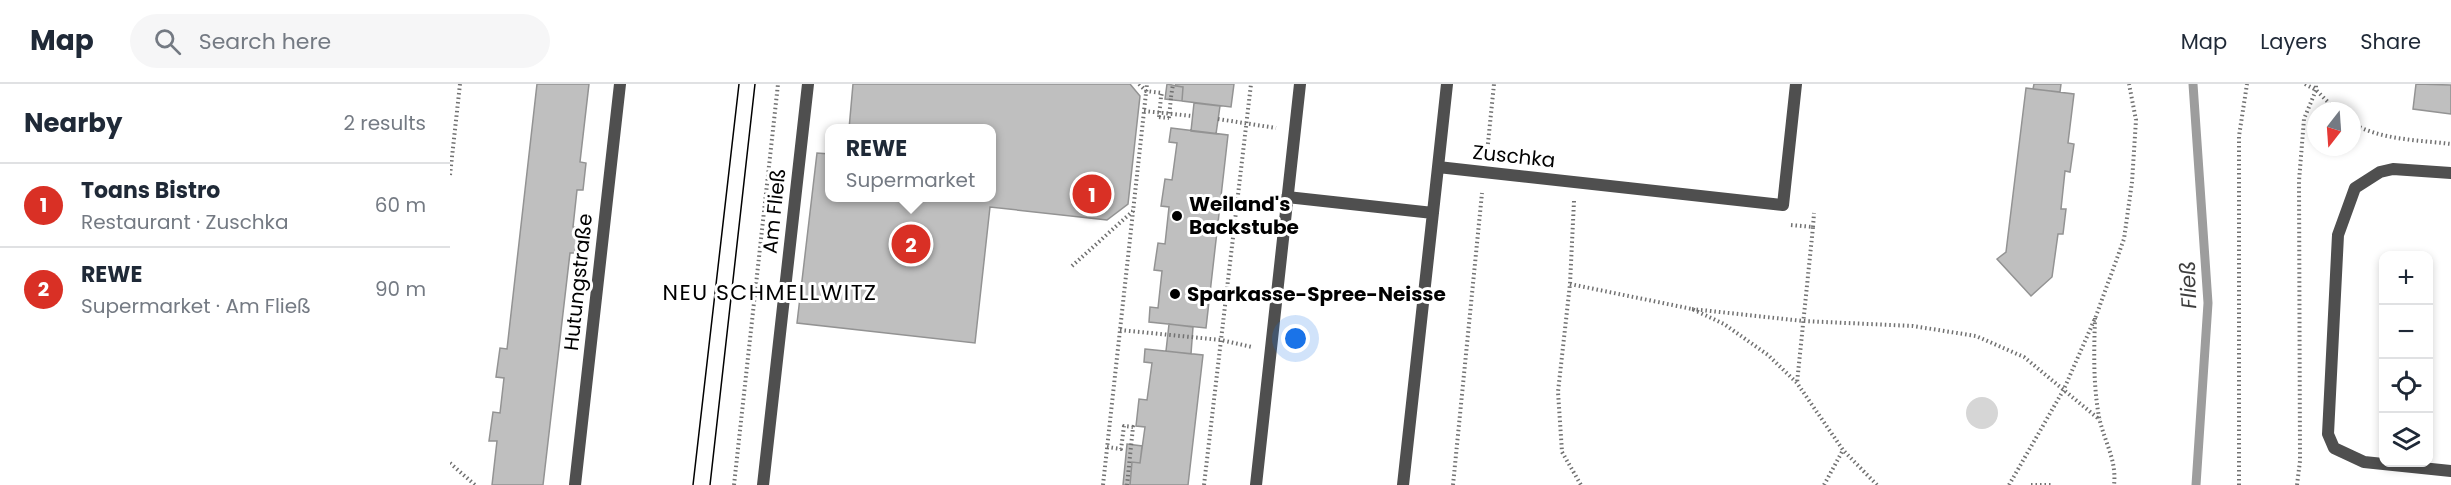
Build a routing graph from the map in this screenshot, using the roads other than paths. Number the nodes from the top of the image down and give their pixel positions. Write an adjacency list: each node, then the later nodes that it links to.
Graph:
1 (620, 84): 11 (street, Hutungstraße)
2 (807, 84): 12 (street, Am Fließ)
3 (1300, 84): 8 (street)
4 (1447, 84): 6 (street)
5 (1796, 84): 6 (street, Zuschka)
6 (1438, 167): 9 (street)
7 (2451, 173): 10 (street)
8 (1287, 197): 9 (street); 13 (street)
9 (1433, 213): 14 (street)
10 (2451, 471)
11 (575, 485)
12 (763, 485)
13 (1256, 485)
14 (1403, 485)

